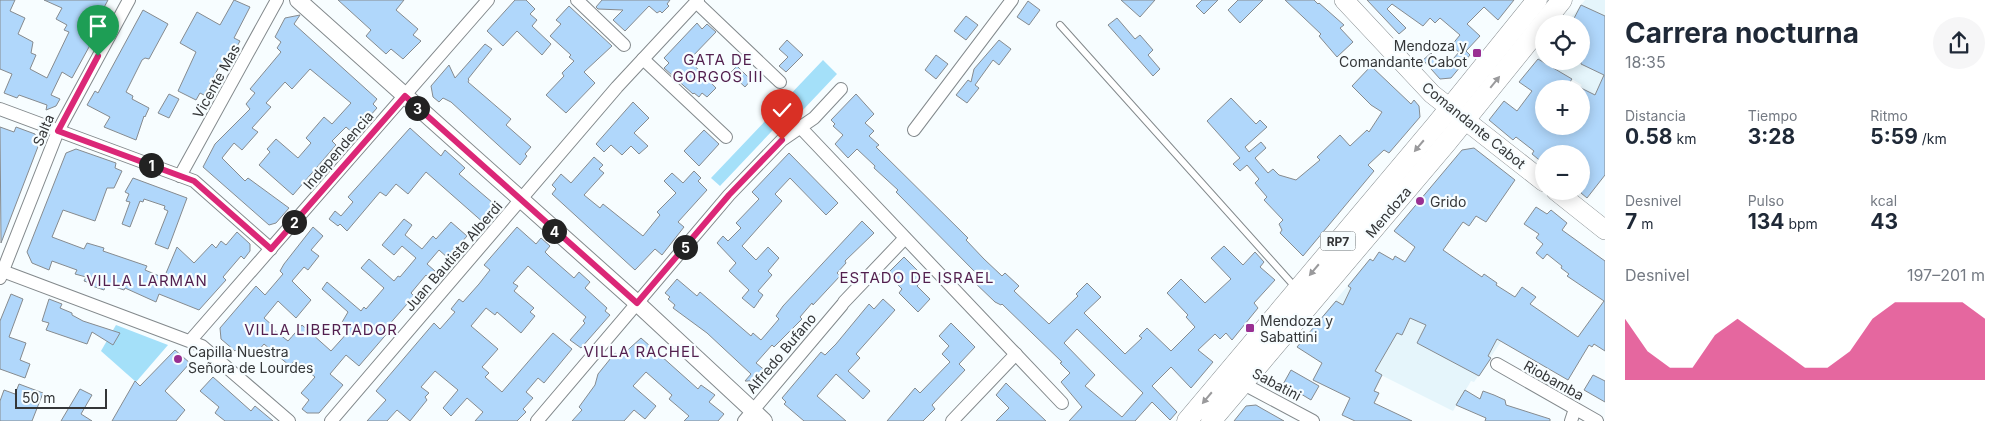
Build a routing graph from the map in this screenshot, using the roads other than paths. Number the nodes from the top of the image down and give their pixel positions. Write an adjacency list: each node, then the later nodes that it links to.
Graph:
1 (129, 0): 21 (street, Salta)
2 (277, 0): 24 (street, Vicente Mas)
3 (298, 0): 16 (street)
4 (488, 0): 16 (street, Independencia)
5 (577, 0): 12 (street)
6 (1012, 0): 20 (street)
7 (1344, 0): 18 (main road, Comandante Cabot)
8 (1537, 0): 18 (main road, Mendoza / RP7)
9 (1562, 0): 18 (main road, Mendoza / RP7, one-way to 9)
10 (697, 1): 13 (street, Juan Bautista Alberdi); 14 (street)
11 (1060, 25): 31 (lane)
12 (624, 45)
13 (643, 59): 22 (street); 26 (street, Juan Bautista Alberdi)
14 (780, 82)
15 (841, 89): 19 (street)
16 (405, 96): 26 (street); 29 (street, Independencia)
17 (0, 109): 21 (street)
18 (1457, 114): 23 (main road, Comandante Cabot); 31 (main road, Mendoza / RP7, one-way to 31); 36 (main road, Mendoza / RP7)
19 (800, 127): 28 (street); 32 (street)
20 (914, 130)
21 (58, 131): 24 (street); 30 (street, Salta)
22 (726, 137)
23 (1535, 175)
24 (180, 176): 29 (street)
25 (1567, 200): 27 (main road)
26 (521, 201): 32 (street); 41 (street, Juan Bautista Alberdi)
27 (1605, 230)
28 (905, 238): 34 (street); 39 (street, Alfredo Bufano)
29 (271, 249): 33 (street, Independencia)
30 (1, 273): 33 (street)
31 (1297, 290): 36 (main road, Mendoza / RP7)
32 (637, 303): 39 (street); 42 (street)
33 (190, 341): 40 (street)
34 (1016, 354): 37 (street); 43 (street)
35 (1496, 364): 38 (street, Riobamba)
36 (1235, 379): 44 (main road, Mendoza / RP7, one-way to 44); 45 (main road, Mendoza / RP7); 46 (street, Sabatini)
37 (1062, 403)
38 (1573, 415): 47 (street, Riobamba)
39 (754, 418)
40 (289, 421)
41 (331, 421)
42 (537, 421)
43 (952, 421)
44 (1188, 421)
45 (1211, 421)
46 (1312, 421)
47 (1597, 421)

